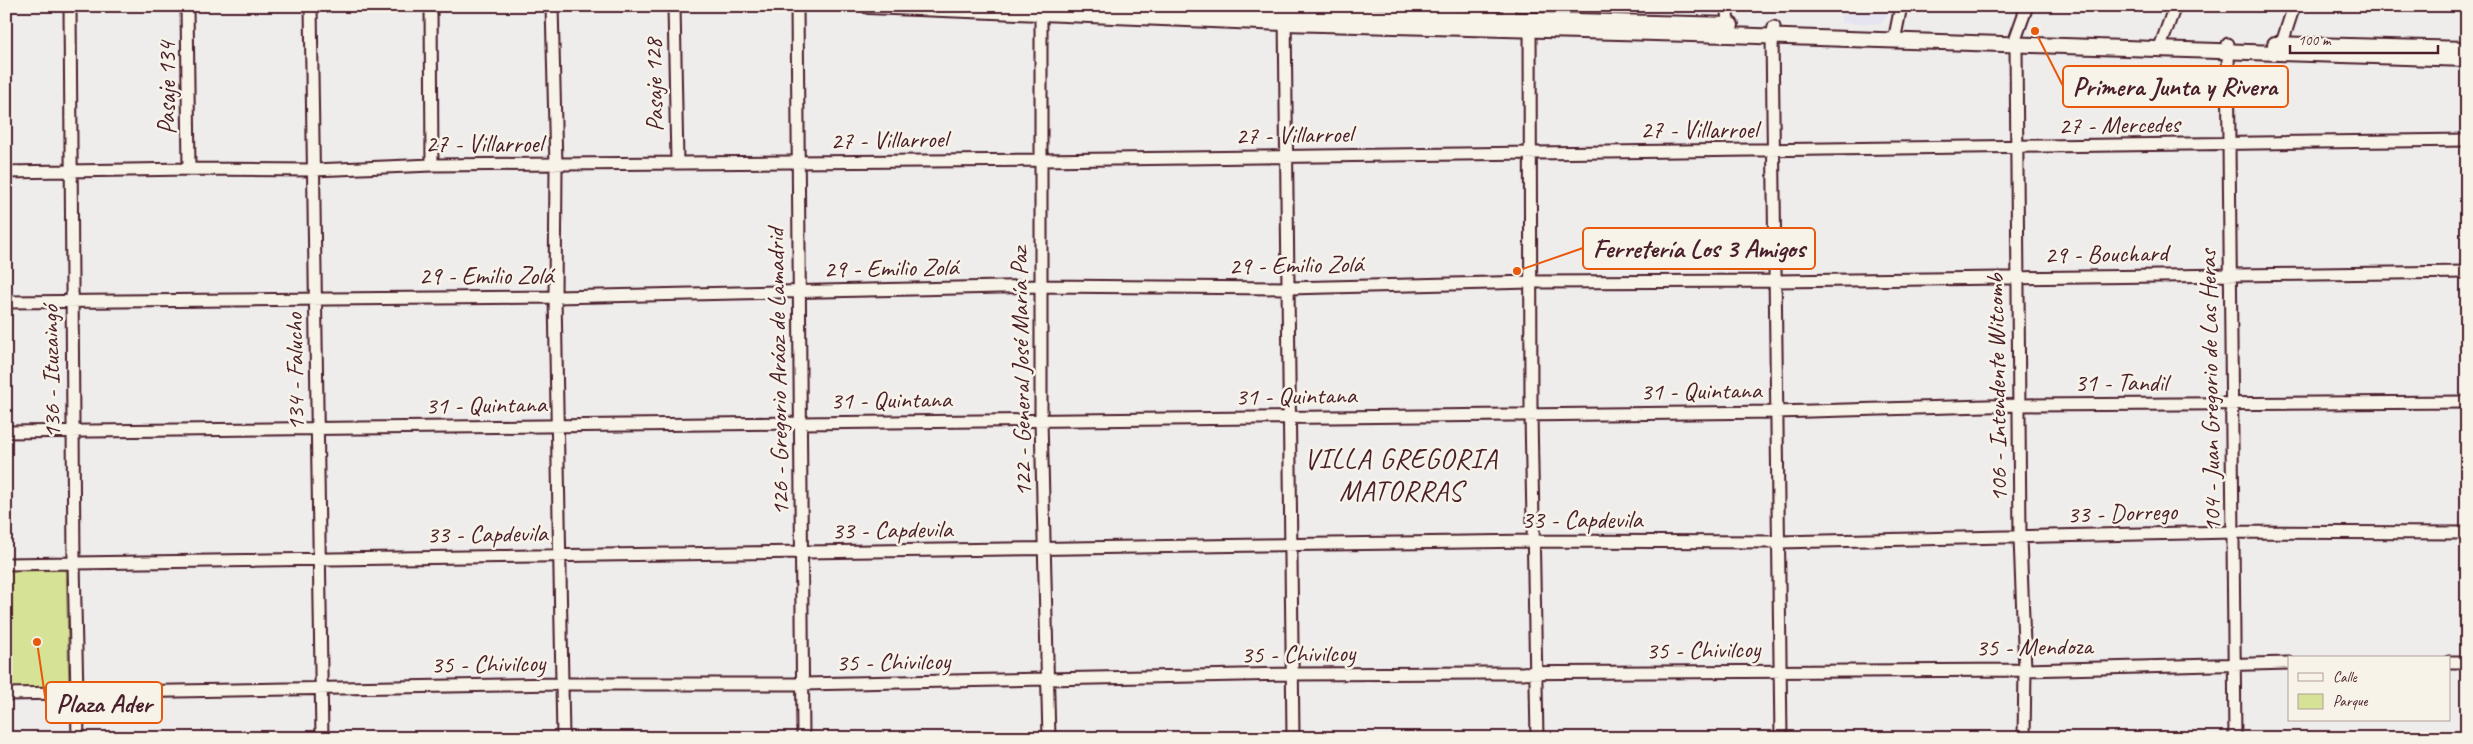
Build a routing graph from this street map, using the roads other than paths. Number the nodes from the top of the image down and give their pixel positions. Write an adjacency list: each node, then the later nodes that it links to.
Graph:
1 (70, 6): 43 (street, 136 - Ituzaingó)
2 (188, 6): 41 (street, Pasaje 134)
3 (311, 6): 42 (street, 134 - Falucho)
4 (431, 6): 39 (street)
5 (552, 6): 40 (street)
6 (674, 6): 37 (street, Pasaje 128)
7 (797, 6): 38 (street, 126 - Gregorio Aráoz de Lamadrid)
8 (868, 6): 15 (main road)
9 (1129, 6): 18 (main road)
10 (1727, 6): 21 (street)
11 (1901, 6): 23 (street)
12 (2027, 6): 24 (street, 106 - Intendente Witcomb)
13 (2175, 6): 25 (street)
14 (2294, 6): 27 (street)
15 (899, 7): 16 (main road)
16 (1041, 9): 18 (main road); 36 (street, 122 - General José María Paz)
17 (1338, 15): 18 (main road); 19 (main road)
18 (1285, 18): 35 (street)
19 (1508, 18): 20 (main road)
20 (1530, 25): 21 (main road); 34 (street)
21 (1727, 30): 22 (main road)
22 (1773, 32): 23 (main road); 33 (street)
23 (1895, 37): 24 (main road)
24 (2016, 41): 25 (main road); 32 (street, 106 - Intendente Witcomb)
25 (2160, 46): 26 (main road)
26 (2228, 48): 27 (main road); 31 (street, 104 - Juan Gregorio de Las Heras)
27 (2279, 48): 28 (main road); 29 (main road)
28 (2467, 49)
29 (2467, 59)
30 (2467, 140): 31 (street, 27 - Mercedes)
31 (2229, 145): 32 (street, 27 - Mercedes); 46 (street, 104 - Juan Gregorio de Las Heras)
32 (2015, 148): 33 (street, 27 - Mercedes); 47 (street, 106 - Intendente Witcomb)
33 (1772, 151): 34 (street, 27 - Villarroel); 49 (street)
34 (1530, 153): 35 (street, 27 - Villarroel); 48 (street)
35 (1287, 157): 36 (street, 27 - Villarroel); 51 (street)
36 (1040, 160): 38 (street, 27 - Villarroel); 50 (street, 122 - General José María Paz)
37 (677, 163): 38 (street, 27 - Villarroel); 40 (street, 27 - Villarroel)
38 (796, 163): 52 (street, 126 - Gregorio Aráoz de Lamadrid)
39 (432, 165): 40 (street, 27 - Villarroel); 42 (street, 27 - Villarroel)
40 (556, 166): 53 (street)
41 (189, 169): 42 (street, 27 - Villarroel); 43 (street, 27 - Villarroel)
42 (314, 170): 54 (street, 134 - Falucho)
43 (70, 171): 44 (street, 27 - Villarroel); 55 (street, 136 - Ituzaingó)
44 (6, 172)
45 (2467, 272): 46 (street, 29 - Bouchard)
46 (2230, 274): 47 (street, 29 - Bouchard); 58 (street, 104 - Juan Gregorio de Las Heras)
47 (2017, 277): 49 (street, 29 - Bouchard); 59 (street, 106 - Intendente Witcomb)
48 (1532, 282): 49 (street, 29 - Emilio Zolá); 51 (street, 29 - Emilio Zolá); 61 (street)
49 (1776, 282): 60 (street)
50 (1042, 286): 51 (street, 29 - Emilio Zolá); 52 (street, 29 - Emilio Zolá); 63 (street, 122 - General José María Paz)
51 (1288, 288): 62 (street)
52 (798, 292): 53 (street, 29 - Emilio Zolá); 64 (street, 126 - Gregorio Aráoz de Lamadrid)
53 (555, 297): 54 (street, 29 - Emilio Zolá); 65 (street)
54 (316, 298): 55 (street, 29 - Emilio Zolá); 66 (street, 134 - Falucho)
55 (72, 301): 56 (street, 29 - Emilio Zolá); 67 (street, 136 - Ituzaingó)
56 (6, 302)
57 (2467, 402): 58 (street, 31 - Tandil)
58 (2232, 404): 59 (street, 31 - Tandil); 69 (street, 104 - Juan Gregorio de Las Heras)
59 (2021, 405): 60 (street, 31 - Tandil); 71 (street, 106 - Intendente Witcomb)
60 (1776, 412): 61 (street, 31 - Quintana); 73 (street)
61 (1531, 414): 62 (street, 31 - Quintana); 72 (street)
62 (1290, 417): 63 (street, 31 - Quintana); 74 (street)
63 (1041, 420): 64 (street, 31 - Quintana); 75 (street, 122 - General José María Paz)
64 (800, 423): 65 (street, 31 - Quintana); 76 (street, 126 - Gregorio Aráoz de Lamadrid)
65 (558, 425): 66 (street, 31 - Quintana); 77 (street)
66 (318, 428): 67 (street, 31 - Quintana); 78 (street, 134 - Falucho)
67 (74, 431): 68 (street, 31 - Quintana); 79 (street, 136 - Ituzaingó)
68 (6, 432)
69 (2233, 532): 70 (street, 33 - Dorrego); 71 (street, 33 - Dorrego); 83 (street, 104 - Juan Gregorio de Las Heras)
70 (2467, 533)
71 (2020, 538): 73 (street, 33 - Dorrego); 86 (street, 106 - Intendente Witcomb)
72 (1534, 541): 73 (street, 33 - Capdevila); 74 (street, 33 - Capdevila); 88 (street)
73 (1778, 542): 85 (street)
74 (1291, 546): 75 (street, 33 - Capdevila); 87 (street)
75 (1045, 549): 76 (street, 33 - Capdevila); 89 (street, 122 - General José María Paz)
76 (802, 553): 77 (street, 33 - Capdevila); 91 (street, 126 - Gregorio Aráoz de Lamadrid)
77 (560, 554): 78 (street, 33 - Capdevila); 90 (street)
78 (319, 560): 79 (street, 33 - Capdevila); 92 (street, 134 - Falucho)
79 (74, 563): 80 (street, 33 - Capdevila); 94 (street, 136 - Ituzaingó)
80 (6, 564)
81 (2450, 662): 82 (street)
82 (2467, 662)
83 (2234, 664): 84 (street, 35 - Mendoza); 86 (street, 35 - Mendoza); 104 (street, 104 - Juan Gregorio de Las Heras)
84 (2288, 664)
85 (1780, 670): 86 (street, 35 - Mendoza); 88 (street, 35 - Chivilcoy); 102 (street)
86 (2025, 670): 103 (street, 106 - Intendente Witcomb)
87 (1292, 674): 88 (street, 35 - Chivilcoy); 89 (street, 35 - Chivilcoy); 100 (street)
88 (1536, 674): 101 (street)
89 (1047, 681): 91 (street, 35 - Chivilcoy); 99 (street, 122 - General José María Paz)
90 (562, 684): 91 (street, 35 - Chivilcoy); 92 (street, 35 - Chivilcoy); 97 (street)
91 (802, 684): 98 (street, 126 - Gregorio Aráoz de Lamadrid)
92 (321, 688): 94 (street, 35 - Chivilcoy); 96 (street, 134 - Falucho)
93 (6, 694): 94 (street, 35 - Chivilcoy)
94 (77, 694): 95 (street, 136 - Ituzaingó)
95 (78, 738)
96 (322, 738)
97 (563, 738)
98 (803, 738)
99 (1049, 738)
100 (1293, 738)
101 (1537, 738)
102 (1781, 738)
103 (2024, 738)
104 (2235, 738)

